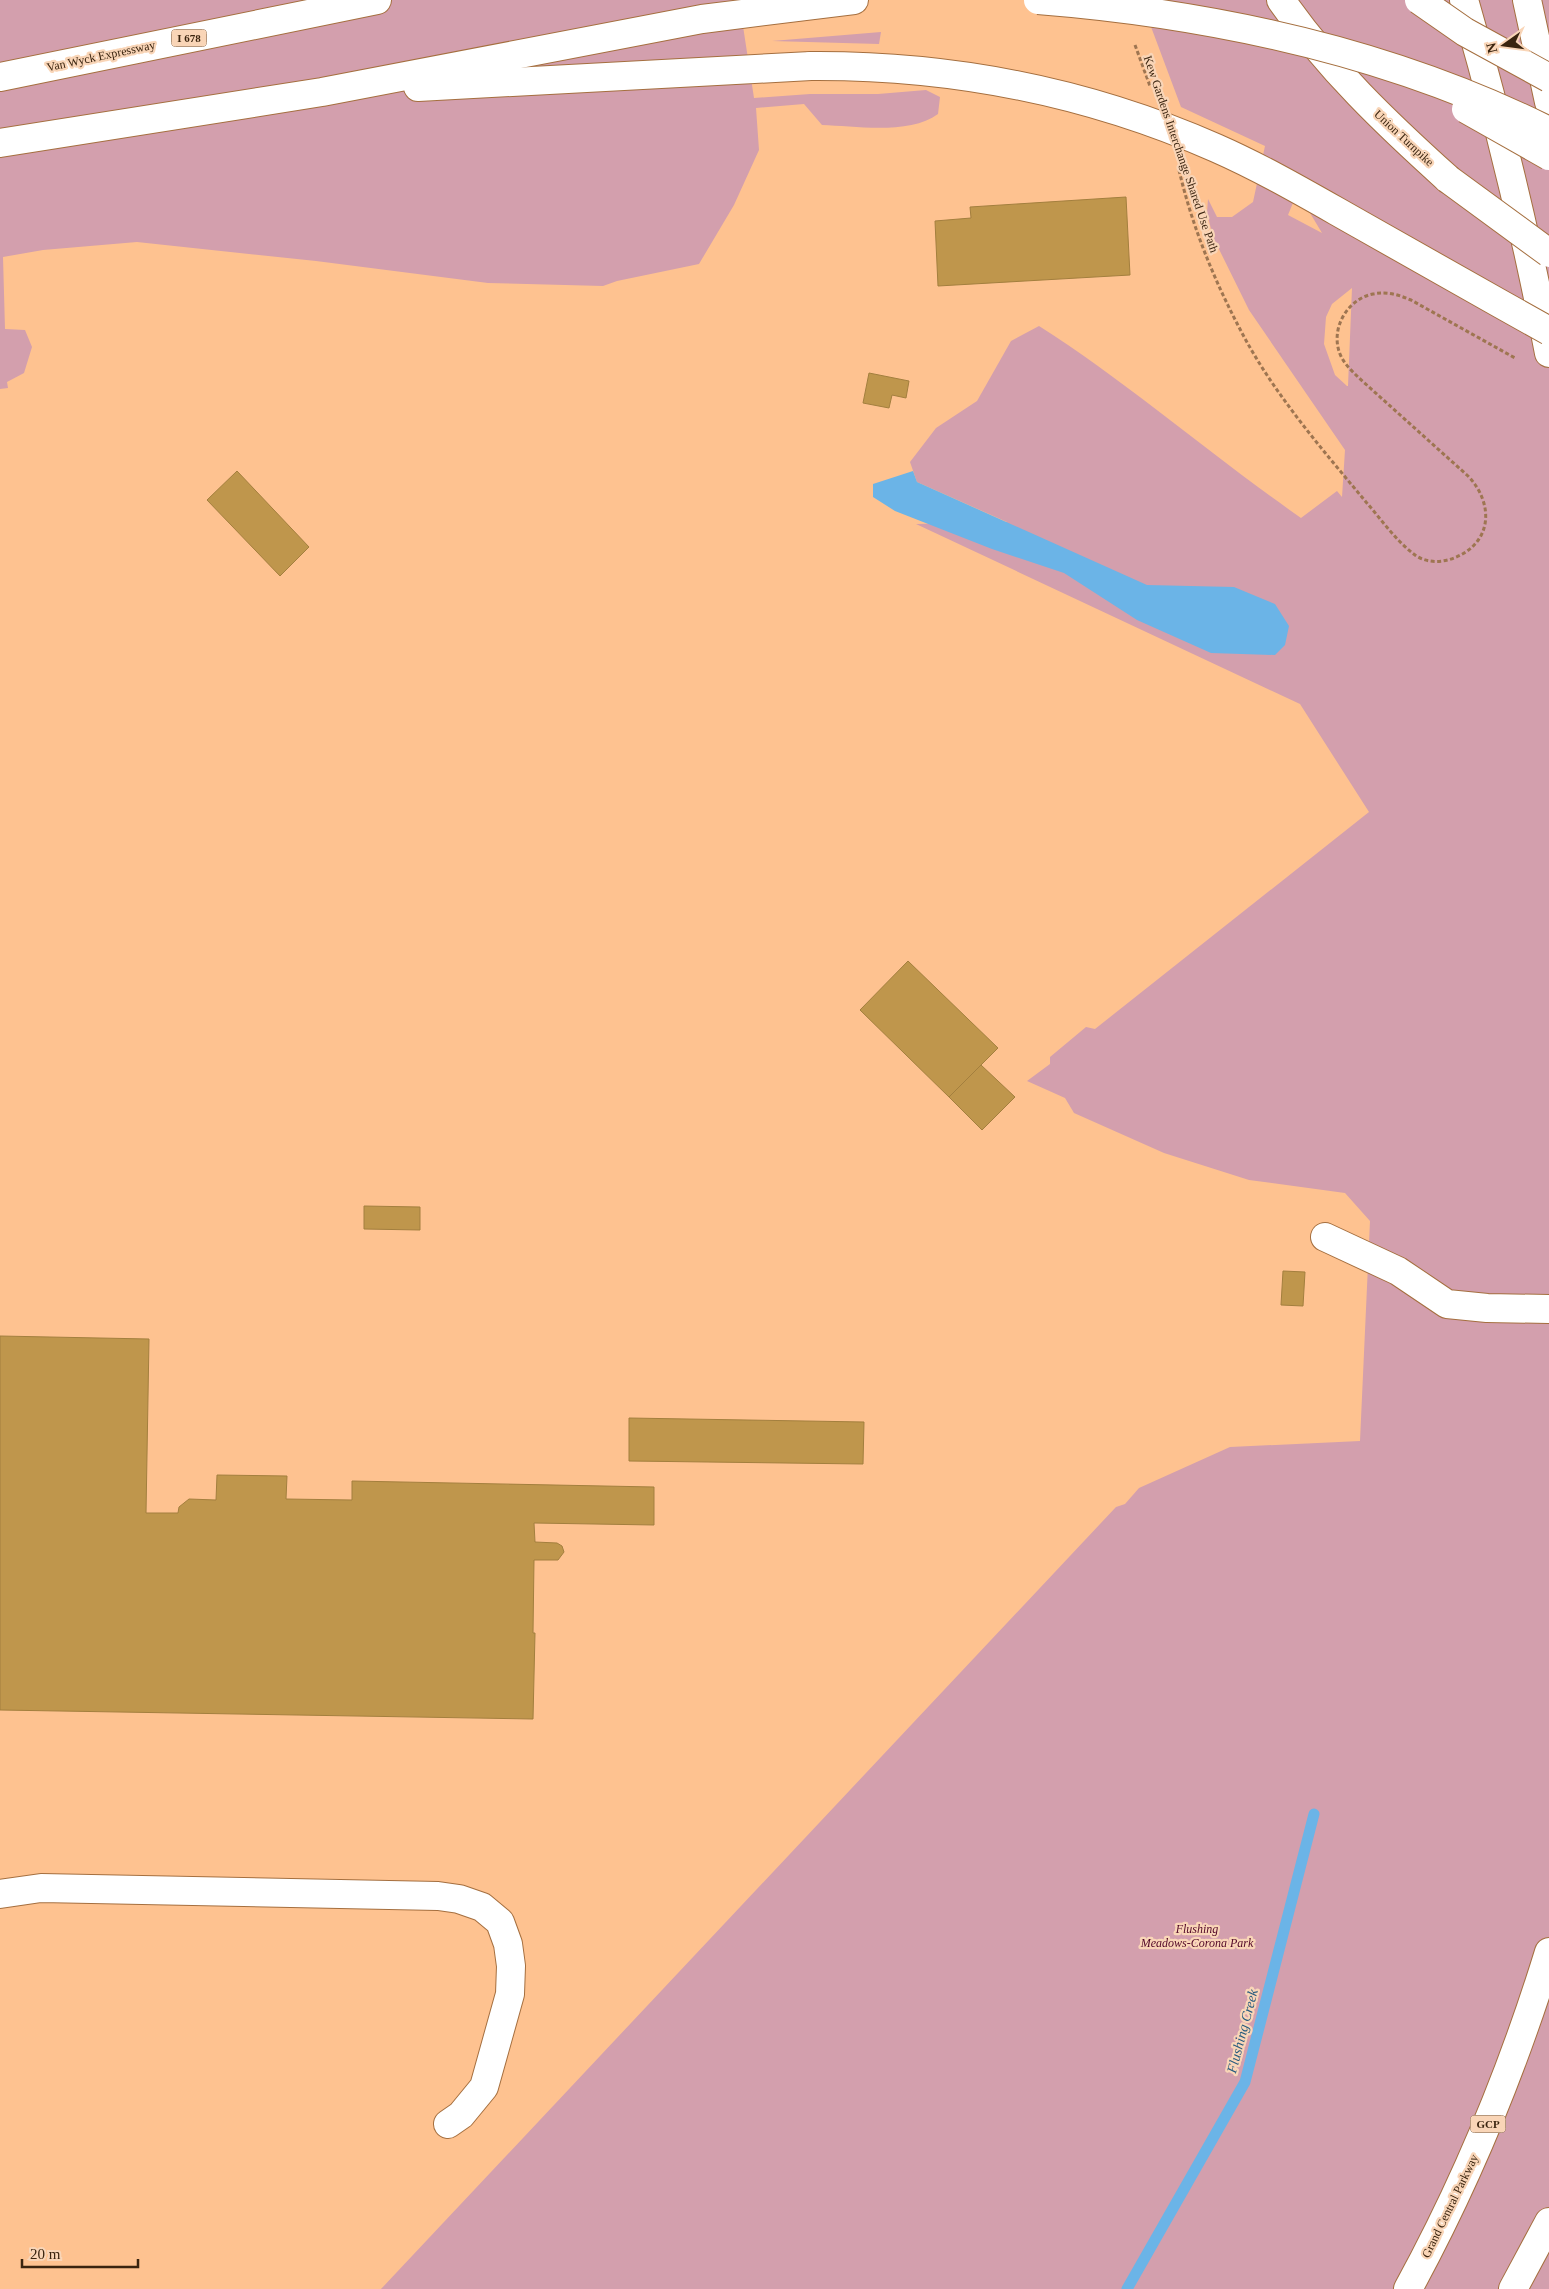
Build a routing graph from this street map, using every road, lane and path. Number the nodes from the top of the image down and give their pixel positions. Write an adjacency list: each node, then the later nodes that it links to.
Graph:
1 (377, 0): 10 (main road, Van Wyck Expressway / I 678)
2 (854, 0): 13 (main road)
3 (1038, 0): 9 (main road, bridge)
4 (1281, 0): 19 (main road, Union Turnpike, bridge)
5 (1419, 0): 11 (main road, bridge)
6 (1464, 0): 21 (main road)
7 (1527, 0): 14 (main road)
8 (1131, 36): 12 (path, Kew Gardens Interchange Shared Use Path)
9 (1395, 69): 15 (main road, bridge); 17 (main road, bridge)
10 (0, 77)
11 (1549, 78)
12 (1151, 89)
13 (322, 92): 16 (main road); 20 (main road, bridge)
14 (1549, 102)
15 (1549, 131)
16 (0, 143)
17 (1549, 156)
18 (1177, 161): 22 (path, Kew Gardens Interchange Shared Use Path)
19 (1549, 253)
20 (1549, 331)
21 (1549, 353)
22 (1518, 359)
23 (1325, 1237): 24 (main road)
24 (1549, 1309)
25 (0, 1894): 27 (main road)
26 (1549, 1952): 29 (main road, Grand Central Parkway / GCP)
27 (448, 2124)
28 (1549, 2222): 30 (main road)
29 (1408, 2289)
30 (1513, 2289)

